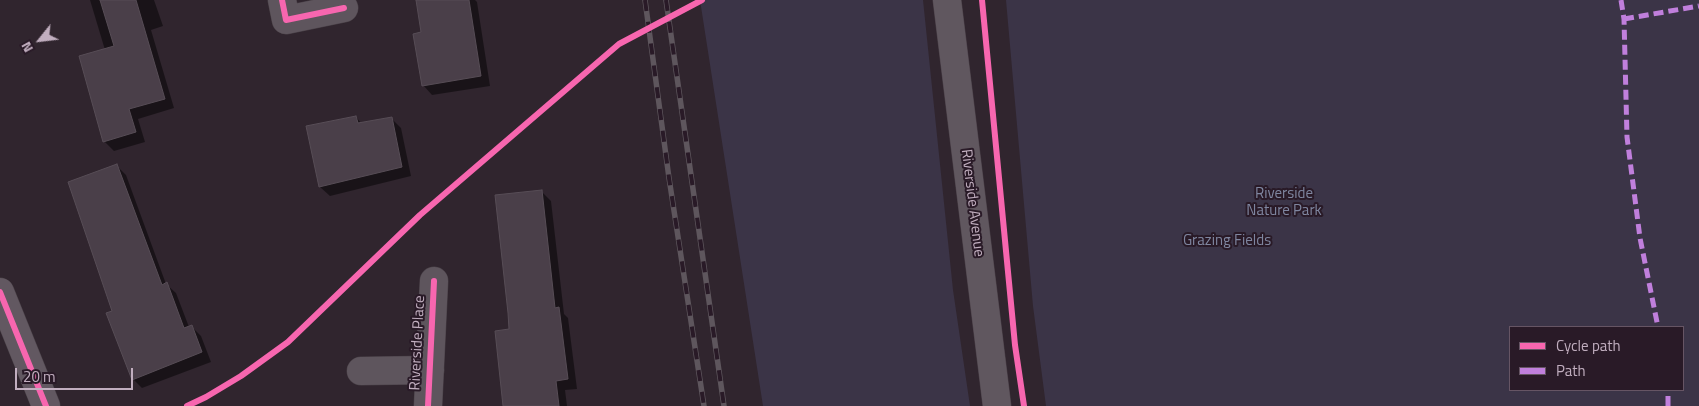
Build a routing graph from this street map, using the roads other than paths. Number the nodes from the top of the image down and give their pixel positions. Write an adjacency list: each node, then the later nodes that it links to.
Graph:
1 (282, 0): 3 (street)
2 (948, 0): 10 (main road, Riverside Avenue)
3 (344, 8)
4 (434, 281): 7 (street, Riverside Place)
5 (0, 292): 8 (street)
6 (361, 370): 7 (street, Riverside Place)
7 (430, 370): 9 (street, Riverside Place)
8 (46, 406)
9 (428, 406)
10 (997, 406)

